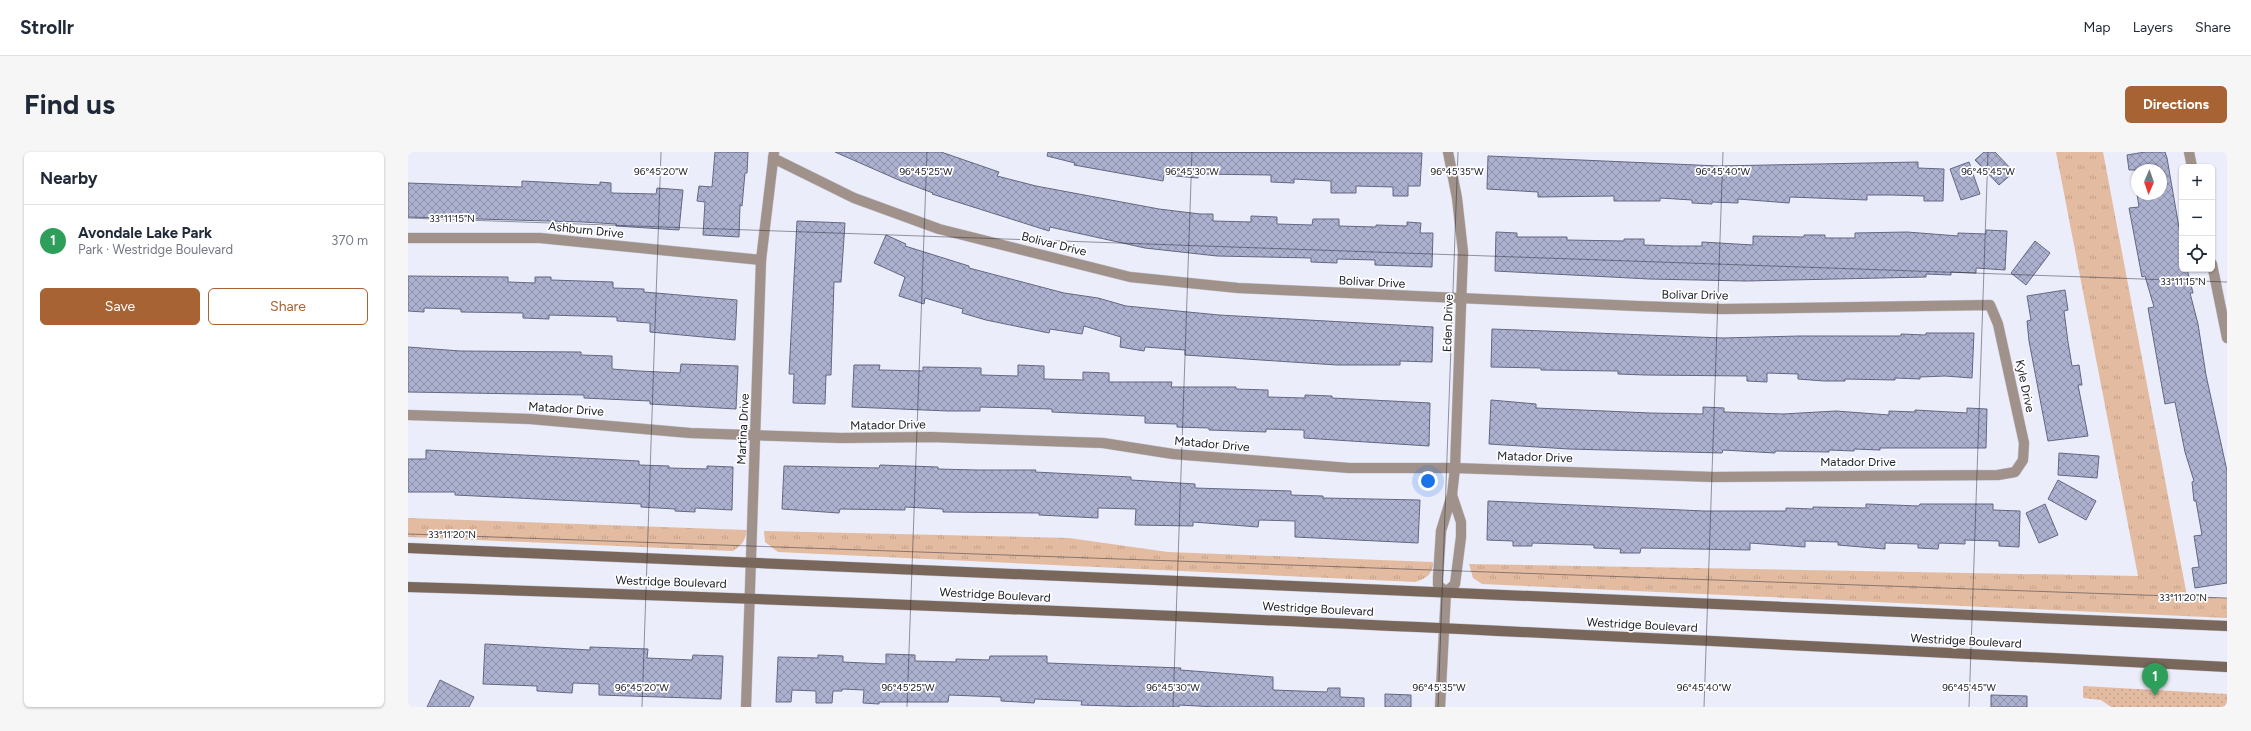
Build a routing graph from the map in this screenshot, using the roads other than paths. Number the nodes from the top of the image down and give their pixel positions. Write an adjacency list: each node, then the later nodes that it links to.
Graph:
1 (1448, 152): 8 (street, Eden Drive)
2 (2189, 152): 4 (street)
3 (774, 155): 6 (street, Martina Drive); 8 (street, Bolivar Drive)
4 (2191, 164)
5 (408, 238): 6 (street, Ashburn Drive)
6 (761, 260): 12 (street, Martina Drive)
7 (2214, 272): 10 (street)
8 (1462, 299): 9 (street, Bolivar Drive); 13 (street, Eden Drive)
9 (1990, 305): 14 (street, Kyle Drive)
10 (2227, 338)
11 (408, 415): 12 (street, Matador Drive)
12 (755, 435): 13 (street, Matador Drive); 17 (street, Martina Drive)
13 (1455, 468): 14 (street, Matador Drive); 15 (street, Eden Drive)
14 (2015, 472)
15 (1452, 495): 19 (street, Eden Drive); 19 (street, Eden Drive)
16 (408, 548): 17 (main road, Westridge Boulevard)
17 (751, 562): 19 (main road, Westridge Boulevard); 20 (street, Martina Drive)
18 (408, 587): 20 (main road, Westridge Boulevard)
19 (1446, 592): 21 (main road, Westridge Boulevard); 22 (street, Eden Drive)
20 (749, 597): 22 (main road, Westridge Boulevard); 24 (street, Martina Drive)
21 (2227, 626)
22 (1446, 628): 23 (main road, Westridge Boulevard); 25 (street, Eden Drive)
23 (2227, 666)
24 (746, 707)
25 (1440, 707)

